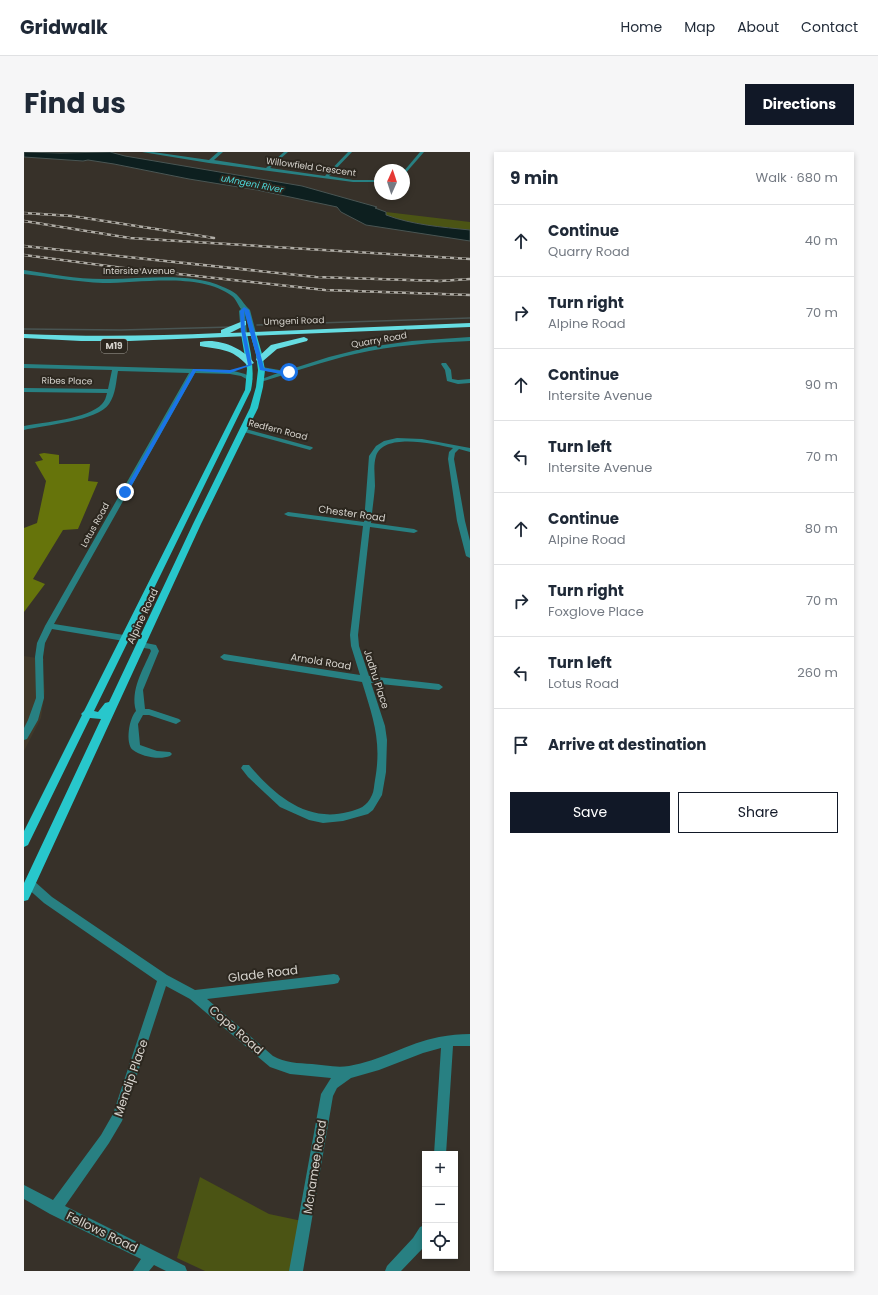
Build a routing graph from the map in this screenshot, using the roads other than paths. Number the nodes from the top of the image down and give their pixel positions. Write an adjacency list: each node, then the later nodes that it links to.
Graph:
1 (144, 152): 6 (street, Willowfield Crescent)
2 (221, 152): 6 (street)
3 (286, 152): 8 (street)
4 (350, 152): 9 (street)
5 (422, 152): 7 (street)
6 (209, 162): 8 (street, Willowfield Crescent)
7 (410, 167)
8 (267, 169): 9 (street, Willowfield Crescent)
9 (326, 177): 10 (street, Willowfield Crescent)
10 (374, 181)
11 (24, 272): 12 (street, Intersite Avenue)
12 (244, 309): 13 (street); 17 (street, Intersite Avenue)
13 (243, 323): 18 (street); 19 (highway)
14 (470, 325): 17 (highway, Umgeni Road / M19)
15 (470, 332): 20 (highway, Umgeni Road / M19)
16 (24, 336): 19 (highway, Umgeni Road / M19)
17 (254, 337): 18 (highway, Umgeni Road / M19); 20 (highway, Umgeni Road / M19); 24 (main road, Alpine Road)
18 (244, 338): 19 (highway, Umgeni Road / M19); 23 (highway, Umgeni Road / M19); 25 (main road, Alpine Road)
19 (129, 339)
20 (304, 339): 24 (highway)
21 (470, 339): 31 (street, Quarry Road)
22 (24, 343): 23 (highway, Umgeni Road / M19)
23 (203, 344): 25 (highway)
24 (260, 359): 29 (main road, Alpine Road)
25 (250, 364): 32 (street); 33 (main road, Alpine Road)
26 (444, 364): 35 (street)
27 (24, 366): 28 (street)
28 (115, 368): 30 (street); 37 (street)
29 (262, 369): 31 (street, Quarry Road); 34 (main road, Alpine Road)
30 (194, 370): 32 (street); 51 (street, Lotus Road)
31 (292, 370): 34 (street, Quarry Road)
32 (230, 372): 33 (street)
33 (250, 380): 49 (main road, Alpine Road)
34 (262, 380): 39 (main road, Alpine Road)
35 (470, 381)
36 (24, 390): 37 (street, Ribes Place)
37 (110, 391): 38 (street)
38 (24, 428)
39 (242, 430): 41 (street, Redfern Road); 46 (main road, Alpine Road)
40 (458, 447): 42 (street, Jadhu Place); 44 (street); 47 (street, Jadhu Place)
41 (310, 448)
42 (470, 450)
43 (288, 514): 47 (street, Chester Road)
44 (461, 521): 45 (street); 50 (street)
45 (470, 521)
46 (196, 524): 49 (main road); 53 (main road, Alpine Road)
47 (367, 526): 48 (street, Chester Road); 55 (street, Jadhu Place)
48 (414, 532)
49 (177, 535): 52 (main road, Alpine Road)
50 (470, 556)
51 (49, 626): 52 (street); 61 (street, Lotus Road)
52 (124, 638): 59 (main road, Alpine Road)
53 (141, 645): 57 (main road, Alpine Road); 58 (street)
54 (224, 657): 55 (street, Arnold Road)
55 (365, 678): 56 (street, Arnold Road); 63 (street, Jadhu Place)
56 (439, 687)
57 (119, 691): 59 (main road); 65 (main road, Alpine Road)
58 (141, 712): 60 (street); 62 (street)
59 (86, 714): 64 (main road, Alpine Road)
60 (176, 721)
61 (24, 737)
62 (167, 754)
63 (246, 768)
64 (24, 842)
65 (30, 884): 66 (main road, Alpine Road); 67 (street, Cope Road)
66 (24, 896)
67 (162, 979): 69 (street, Cope Road); 75 (street, Mendip Place)
68 (334, 979): 69 (street, Glade Road)
69 (194, 995): 72 (street, Cope Road)
70 (470, 1040): 71 (street, Cope Road)
71 (447, 1041): 72 (street, Cope Road); 73 (street)
72 (348, 1072): 80 (street, Mcnamee Road)
73 (440, 1151)
74 (24, 1192): 75 (street, Fellows Road)
75 (55, 1209): 77 (street, Fellows Road)
76 (422, 1237): 81 (street)
77 (152, 1257): 78 (street); 79 (street, Fellows Road)
78 (140, 1271)
79 (180, 1271)
80 (296, 1271)
81 (392, 1271)

